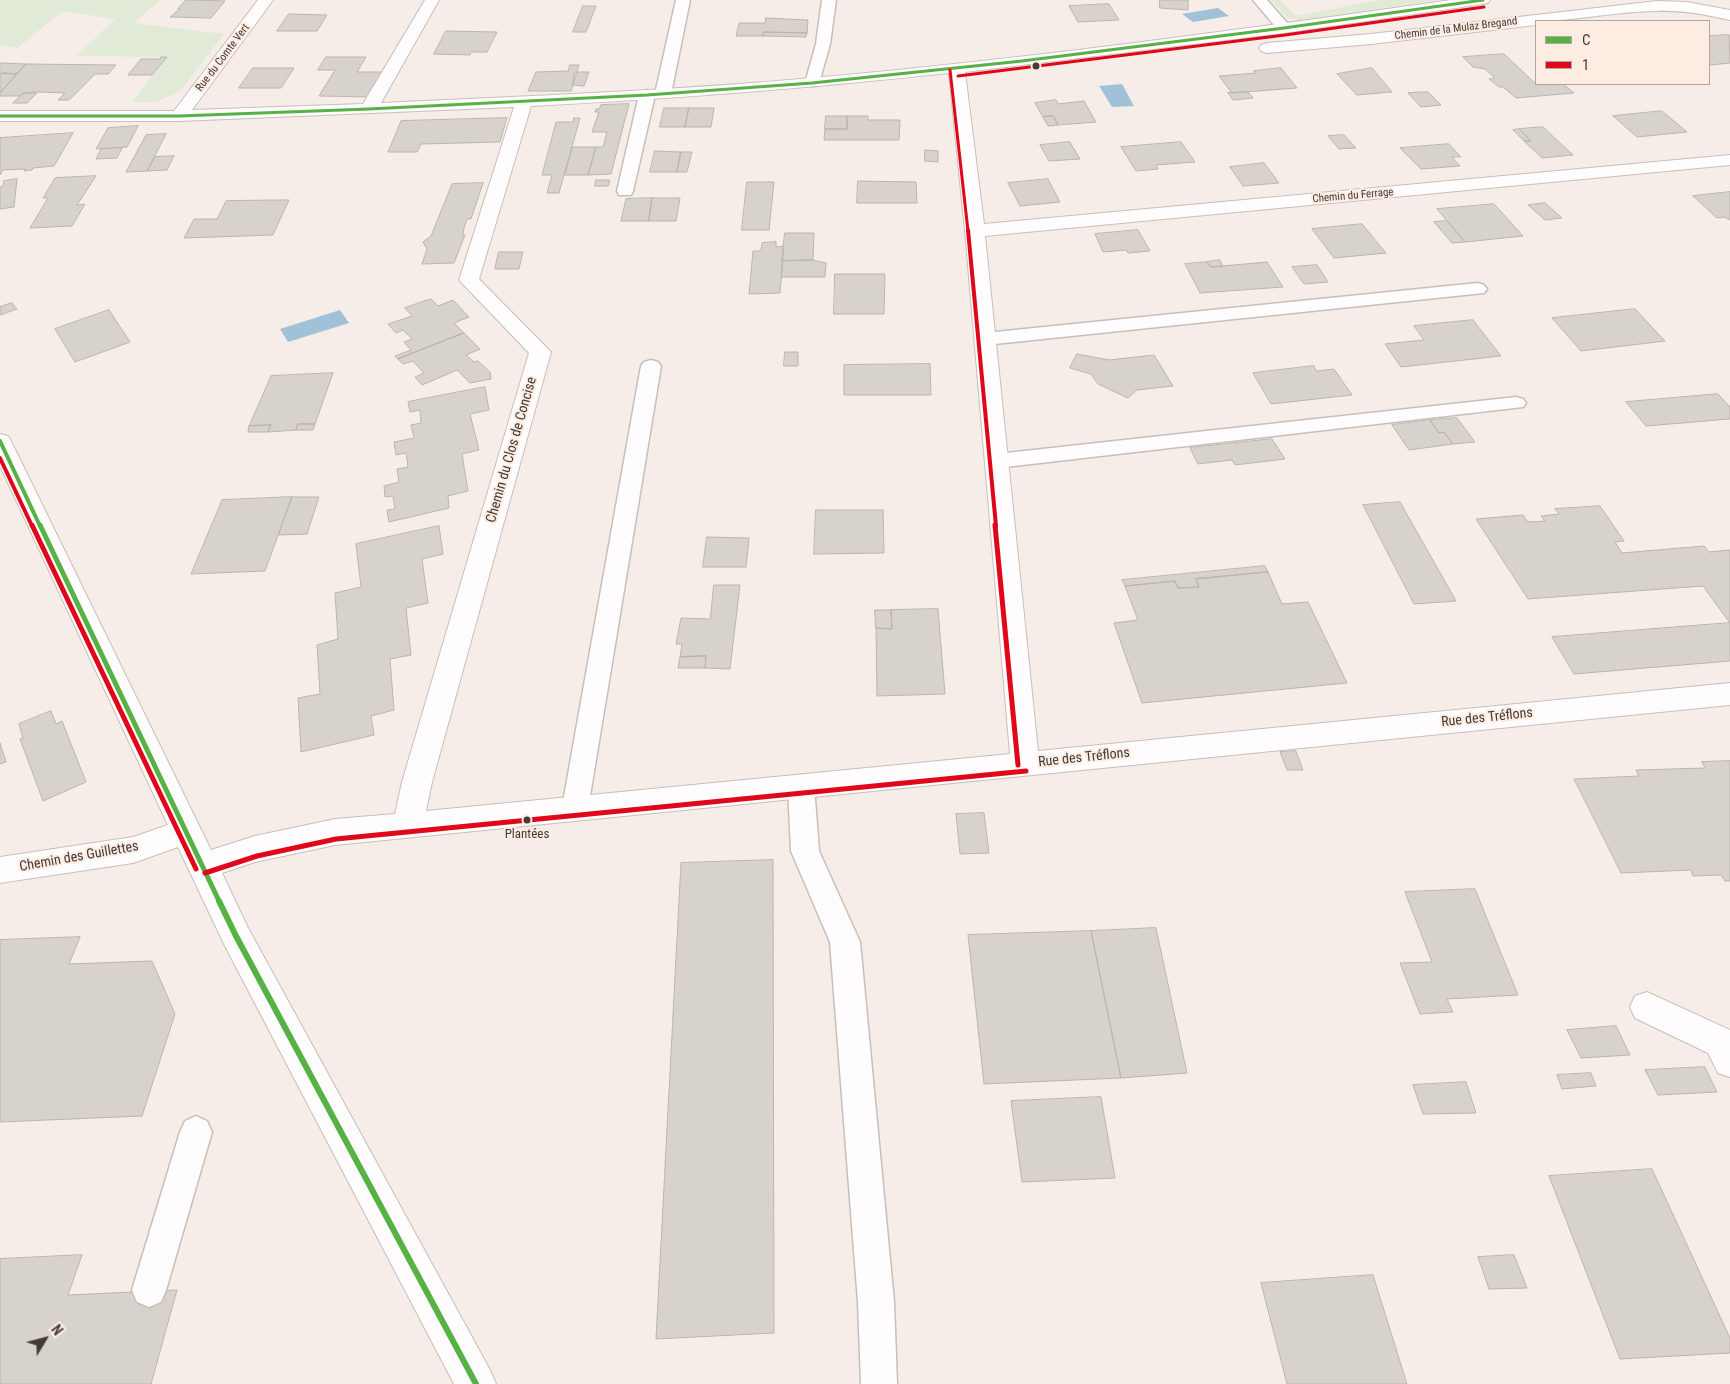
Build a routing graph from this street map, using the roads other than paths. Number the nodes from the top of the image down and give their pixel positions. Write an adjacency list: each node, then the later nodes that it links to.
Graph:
1 (266, 0): 16 (street, Rue du Comte Vert)
2 (432, 0): 14 (street)
3 (683, 0): 12 (lane)
4 (828, 0): 11 (lane)
5 (1260, 0): 8 (lane)
6 (1483, 0): 8 (street)
7 (1730, 15): 9 (street, Chemin de la Mulaz Bregand)
8 (1284, 28): 9 (street)
9 (1182, 42): 10 (street)
10 (957, 69): 11 (street); 19 (street)
11 (812, 82): 12 (street)
12 (655, 94): 13 (street); 18 (lane)
13 (524, 102): 14 (street); 30 (street, Chemin du Clos de Concise)
14 (370, 109): 16 (street)
15 (0, 116): 16 (street)
16 (179, 116)
17 (1730, 160): 19 (street, Chemin du Ferrage)
18 (625, 191)
19 (975, 231): 21 (street)
20 (1478, 289): 21 (lane)
21 (985, 339): 25 (street)
22 (651, 366): 29 (lane)
23 (1516, 403): 25 (lane)
24 (0, 441): 31 (street)
25 (997, 461): 27 (street)
26 (1730, 694): 27 (street, Rue des Tréflons)
27 (1026, 764): 28 (street, Rue des Tréflons)
28 (801, 786): 29 (street, Rue des Tréflons); 39 (lane)
29 (575, 808): 30 (street, Rue des Tréflons)
30 (408, 824): 32 (street, Rue des Tréflons)
31 (186, 832): 32 (street); 33 (street, Chemin des Guillettes)
32 (203, 866): 38 (street)
33 (0, 870)
34 (1647, 1007): 35 (street)
35 (1730, 1061)
36 (196, 1132): 37 (lane)
37 (149, 1290)
38 (476, 1384)
39 (879, 1384)

